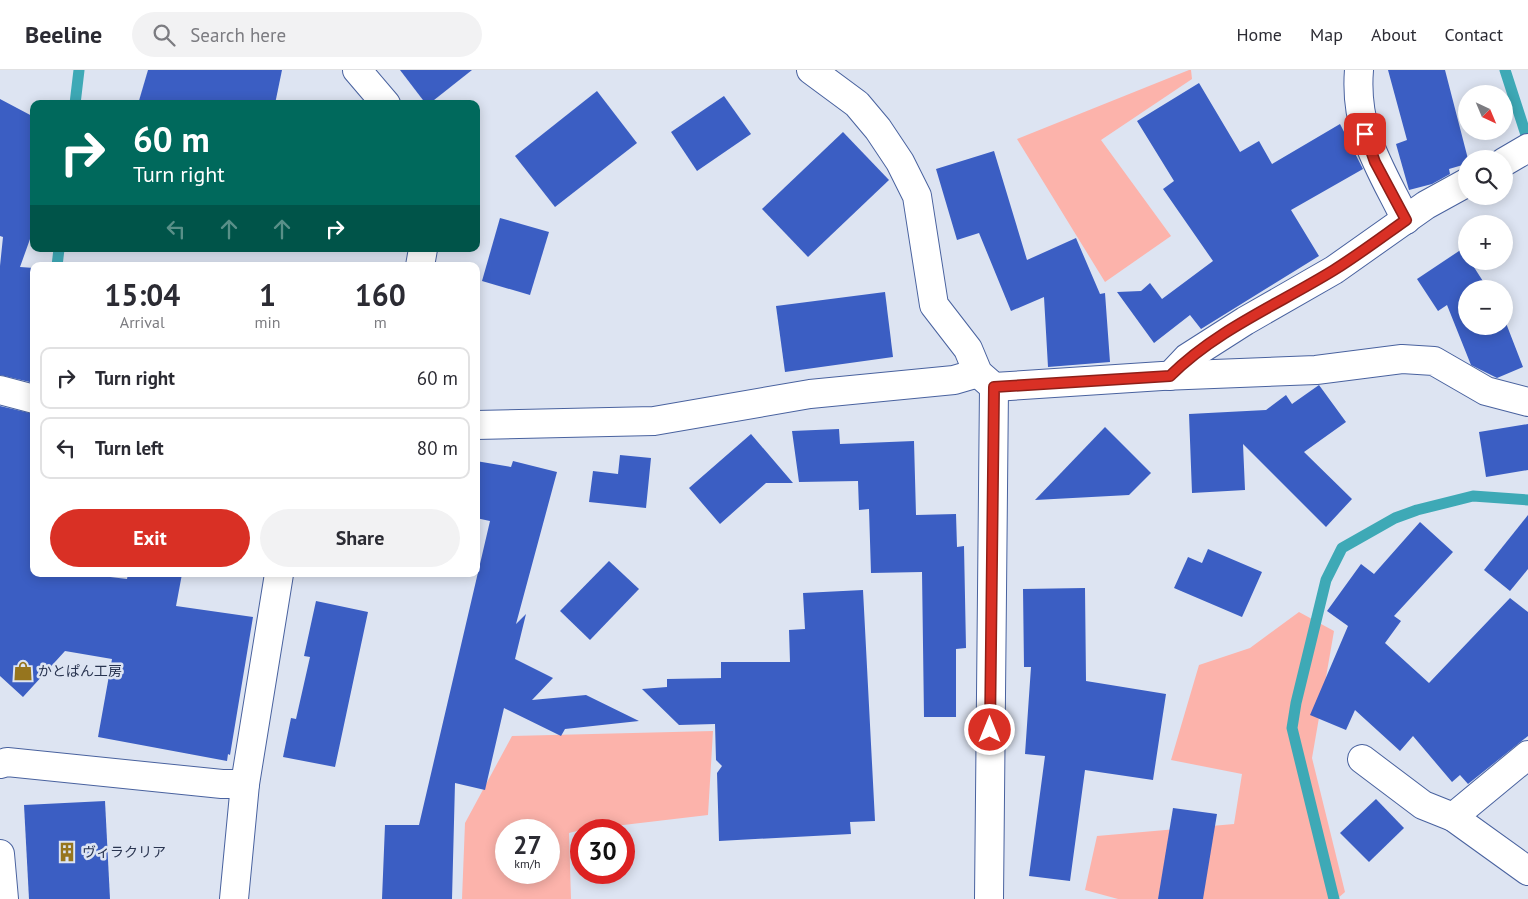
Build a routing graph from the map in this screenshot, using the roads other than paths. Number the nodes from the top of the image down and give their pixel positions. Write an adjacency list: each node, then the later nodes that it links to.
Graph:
1 (357, 70): 4 (street)
2 (811, 70): 8 (street)
3 (1359, 70): 6 (street)
4 (383, 100)
5 (1458, 188): 6 (street)
6 (1406, 220): 7 (street)
7 (1170, 376): 8 (street); 11 (street)
8 (986, 380): 12 (street); 23 (street)
9 (0, 390): 10 (street)
10 (30, 398)
11 (1528, 402)
12 (480, 425)
13 (279, 577): 17 (street)
14 (1528, 755): 18 (street)
15 (1362, 759): 18 (street)
16 (0, 764): 17 (street)
17 (246, 784): 22 (street)
18 (1453, 817): 20 (street)
19 (0, 854): 21 (street)
20 (1528, 871)
21 (4, 899)
22 (234, 899)
23 (989, 899)

